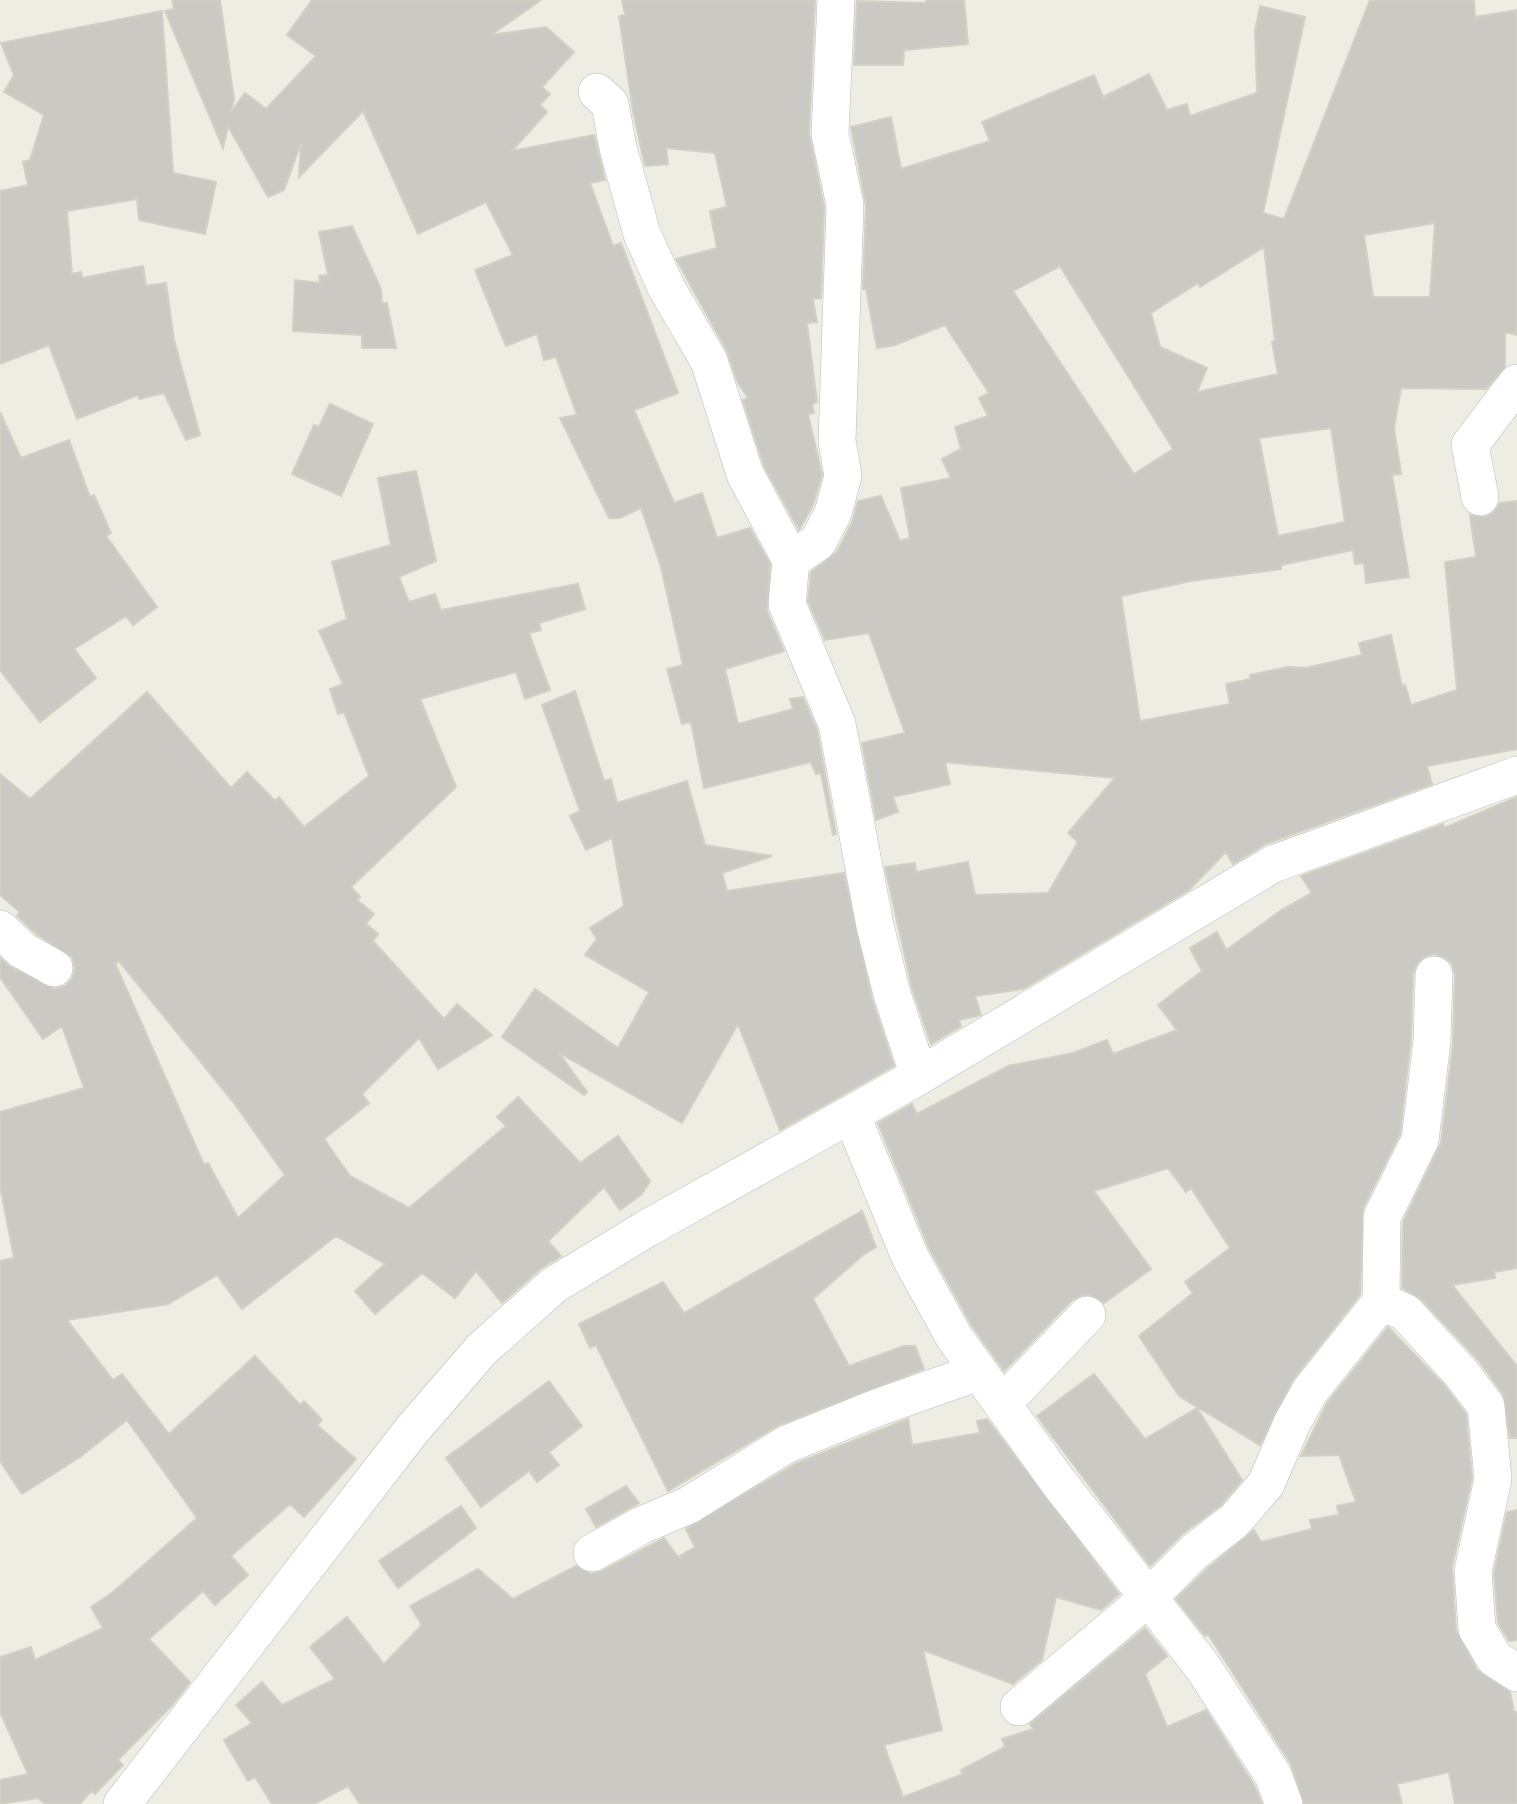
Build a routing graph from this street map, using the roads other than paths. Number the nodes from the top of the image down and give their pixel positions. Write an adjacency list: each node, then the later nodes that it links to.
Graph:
1 (836, 0): 5 (street)
2 (597, 92): 5 (street)
3 (1517, 383): 4 (street)
4 (1480, 497)
5 (790, 560): 10 (street)
6 (1517, 775): 10 (street)
7 (0, 929): 8 (street)
8 (54, 968)
9 (1434, 975): 12 (street)
10 (919, 1076): 11 (street)
11 (851, 1114): 14 (street); 20 (street)
12 (1381, 1302): 17 (street); 18 (street)
13 (1087, 1315): 15 (street)
14 (978, 1372): 15 (street); 16 (street)
15 (1003, 1403): 17 (street)
16 (592, 1553)
17 (1149, 1597): 19 (street); 21 (street)
18 (1517, 1673)
19 (1019, 1707)
20 (122, 1804)
21 (1284, 1804)

